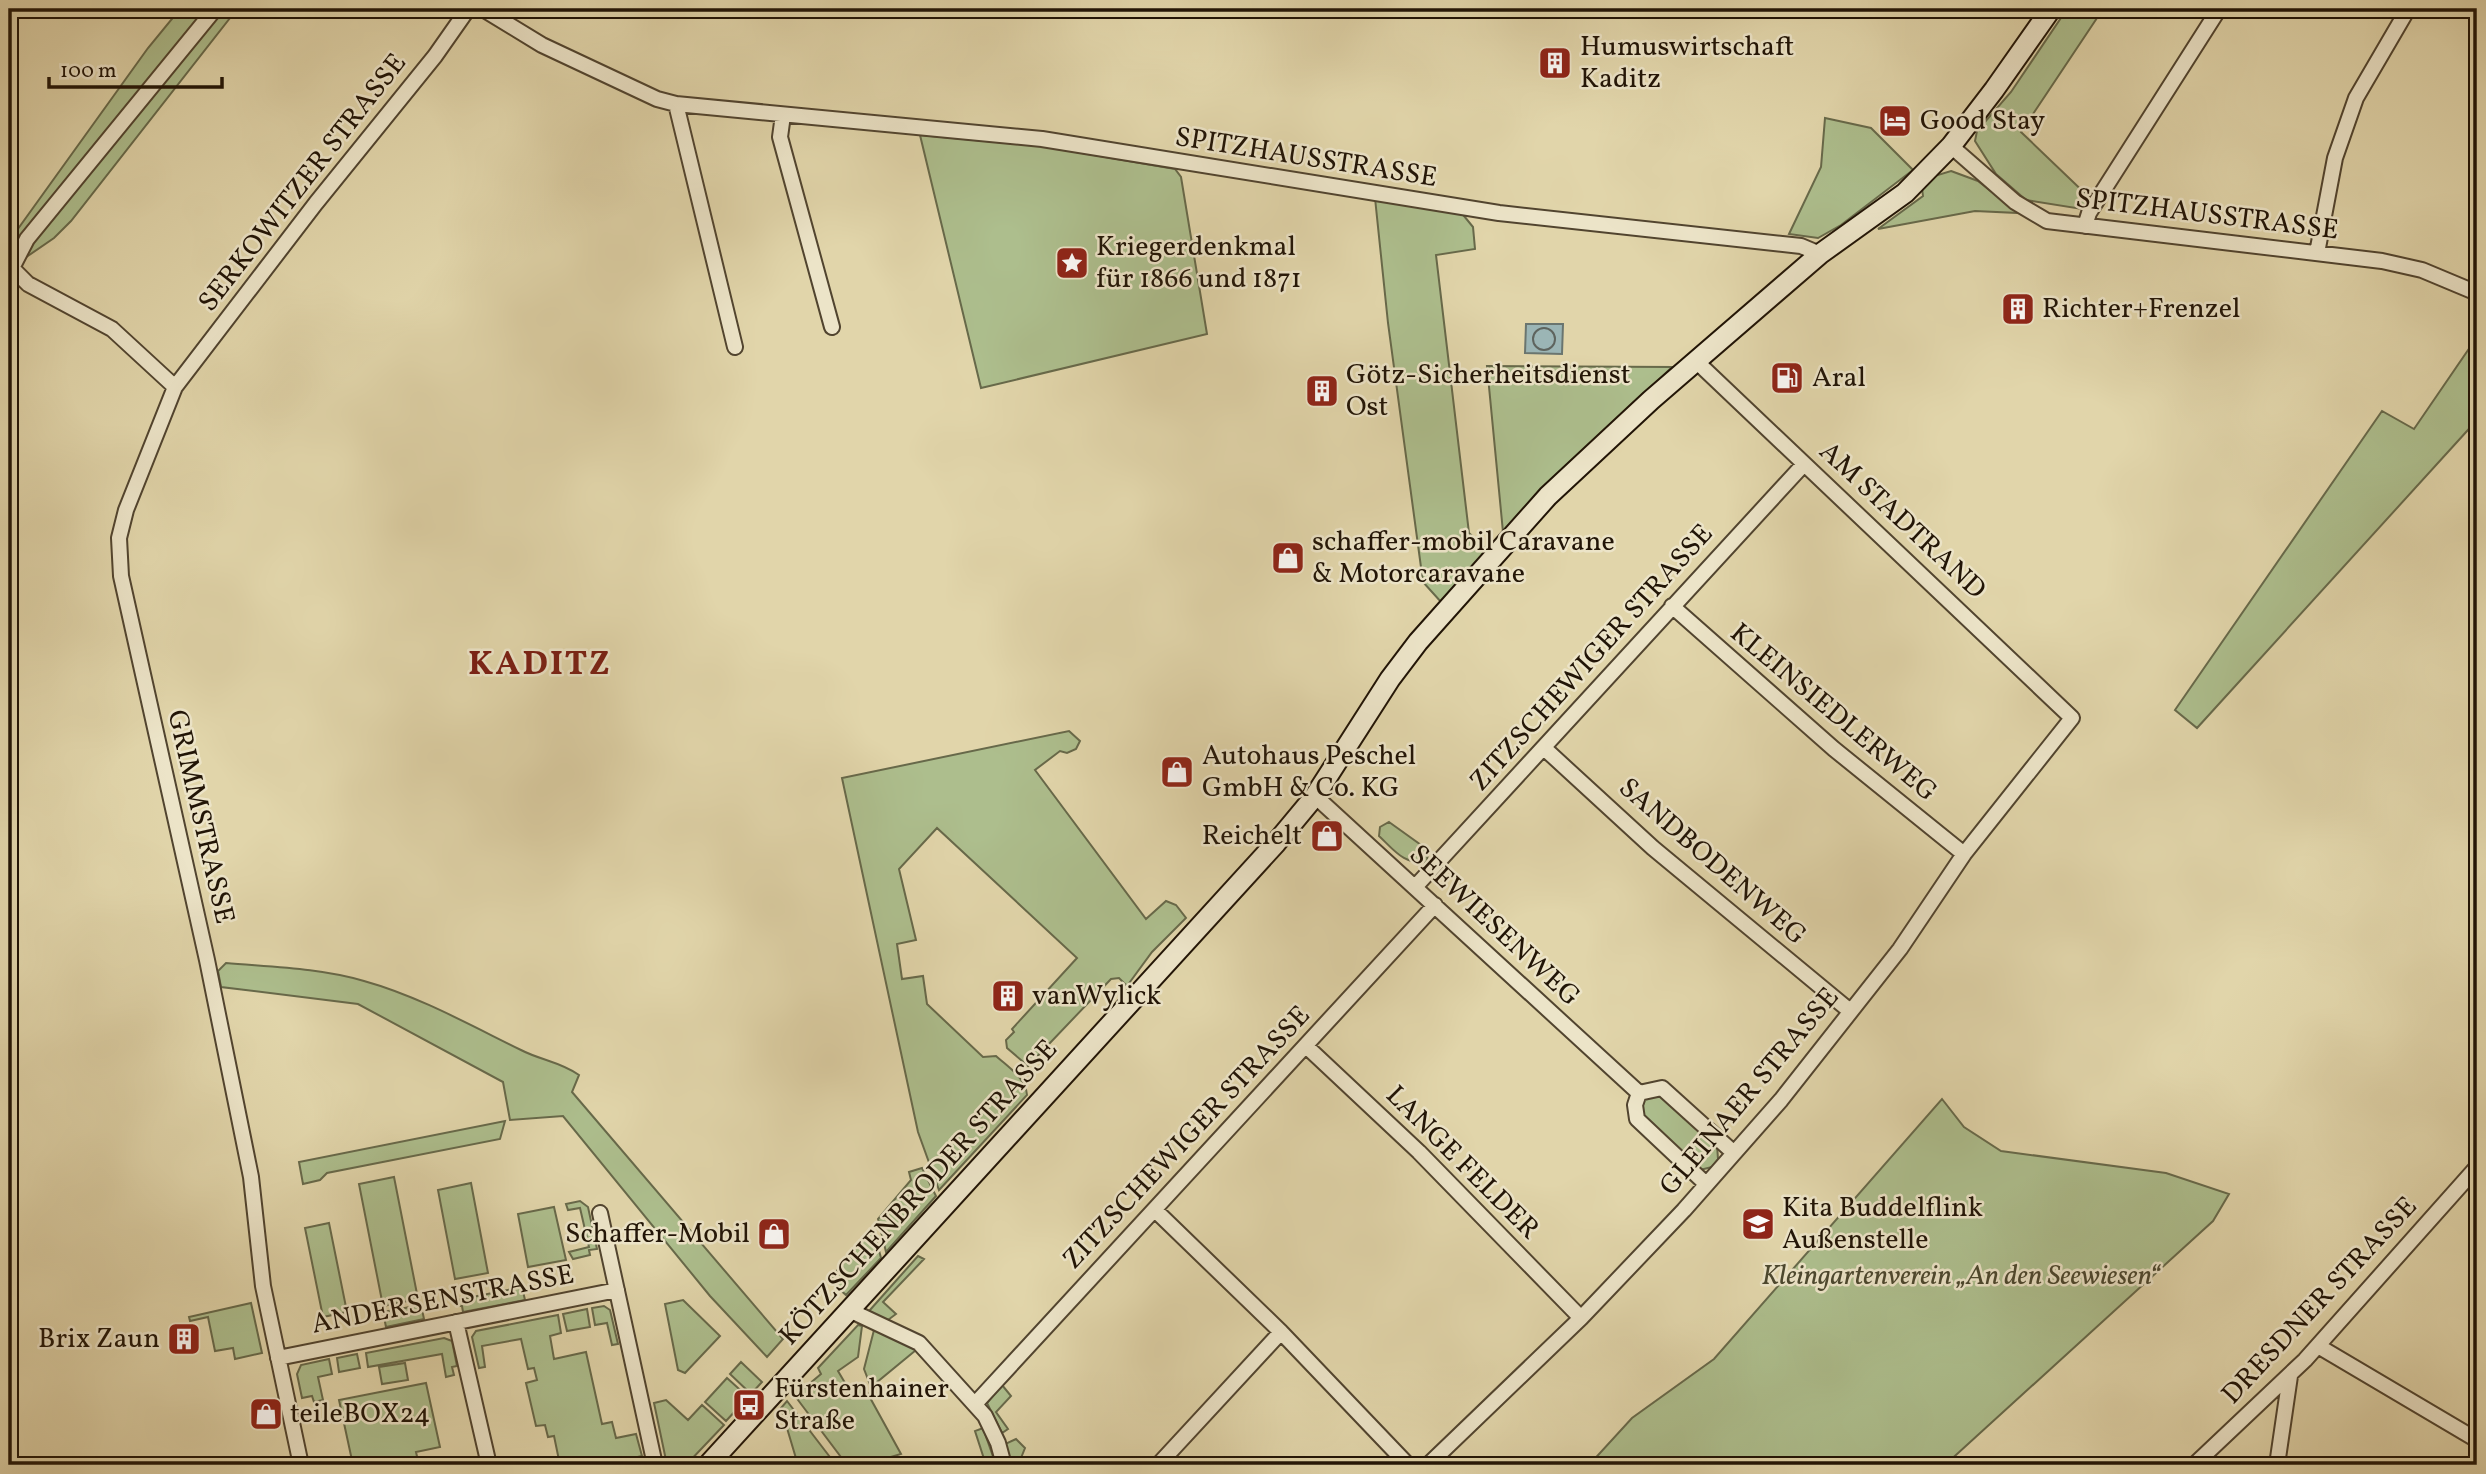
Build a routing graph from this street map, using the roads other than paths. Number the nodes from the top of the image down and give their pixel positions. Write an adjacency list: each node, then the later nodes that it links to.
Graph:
1 (215, 9): 13 (street)
2 (468, 9): 18 (street, SERKOWITZER STRASSE)
3 (483, 9): 7 (street, SPITZHAUSSTRASSE)
4 (2051, 9): 9 (street, KÖTZSCHENBRODER STRASSE)
5 (2219, 9): 10 (street)
6 (2408, 9): 11 (street)
7 (676, 104): 8 (street, SPITZHAUSSTRASSE); 16 (street)
8 (783, 115): 12 (street, SPITZHAUSSTRASSE); 15 (street)
9 (1951, 146): 10 (street, SPITZHAUSSTRASSE); 12 (street, KÖTZSCHENBRODER STRASSE)
10 (2085, 226): 11 (street, SPITZHAUSSTRASSE)
11 (2317, 253): 14 (street, SPITZHAUSSTRASSE)
12 (1820, 254): 17 (street, KÖTZSCHENBRODER STRASSE)
13 (10, 268): 18 (street)
14 (2477, 293)
15 (832, 327)
16 (735, 347)
17 (1697, 362): 19 (street, AM STADTRAND); 23 (street, KÖTZSCHENBRODER STRASSE)
18 (175, 387): 41 (street, GRIMMSTRASSE)
19 (1804, 464): 20 (street, ZITZSCHEWIGER STRASSE); 21 (street, AM STADTRAND)
20 (1672, 606): 22 (street, ZITZSCHEWIGER STRASSE); 24 (street, KLEINSIEDLERWEG)
21 (2072, 718): 24 (street, GLEINAER STRASSE)
22 (1544, 748): 25 (street, ZITZSCHEWIGER STRASSE); 27 (street, SANDBODENWEG)
23 (1315, 796): 25 (street, SEEWIESENWEG); 36 (street, KÖTZSCHENBRODER STRASSE)
24 (1964, 854): 27 (street, GLEINAER STRASSE)
25 (1416, 886): 26 (street, SEEWIESENWEG)
26 (1435, 905): 28 (street, ZITZSCHEWIGER STRASSE); 29 (street, SEEWIESENWEG)
27 (1850, 1011): 30 (street, GLEINAER STRASSE)
28 (1306, 1046): 33 (street, ZITZSCHEWIGER STRASSE); 37 (street, LANGE FELDER)
29 (1639, 1093): 30 (street); 32 (street)
30 (1734, 1153): 32 (street, GLEINAER STRASSE)
31 (2477, 1167): 40 (street, DRESDNER STRASSE)
32 (1706, 1184): 37 (street, GLEINAER STRASSE)
33 (1155, 1210): 39 (street); 43 (street, ZITZSCHEWIGER STRASSE)
34 (600, 1213): 35 (street)
35 (617, 1290): 38 (street, ANDERSENSTRASSE); 47 (street)
36 (849, 1310): 43 (street); 48 (street, KÖTZSCHENBRODER STRASSE)
37 (1581, 1318): 52 (street, GLEINAER STRASSE)
38 (456, 1322): 41 (street, ANDERSENSTRASSE); 46 (street)
39 (1281, 1332): 50 (street); 51 (street)
40 (2318, 1346): 42 (street, DRESDNER STRASSE); 44 (street)
41 (278, 1358): 45 (street, GRIMMSTRASSE)
42 (2290, 1376): 53 (street, DRESDNER STRASSE); 54 (street)
43 (975, 1404): 49 (street)
44 (2477, 1440)
45 (301, 1465)
46 (489, 1465)
47 (655, 1465)
48 (708, 1465)
49 (1004, 1465)
50 (1158, 1465)
51 (1408, 1465)
52 (1428, 1465)
53 (2194, 1465)
54 (2277, 1465)

